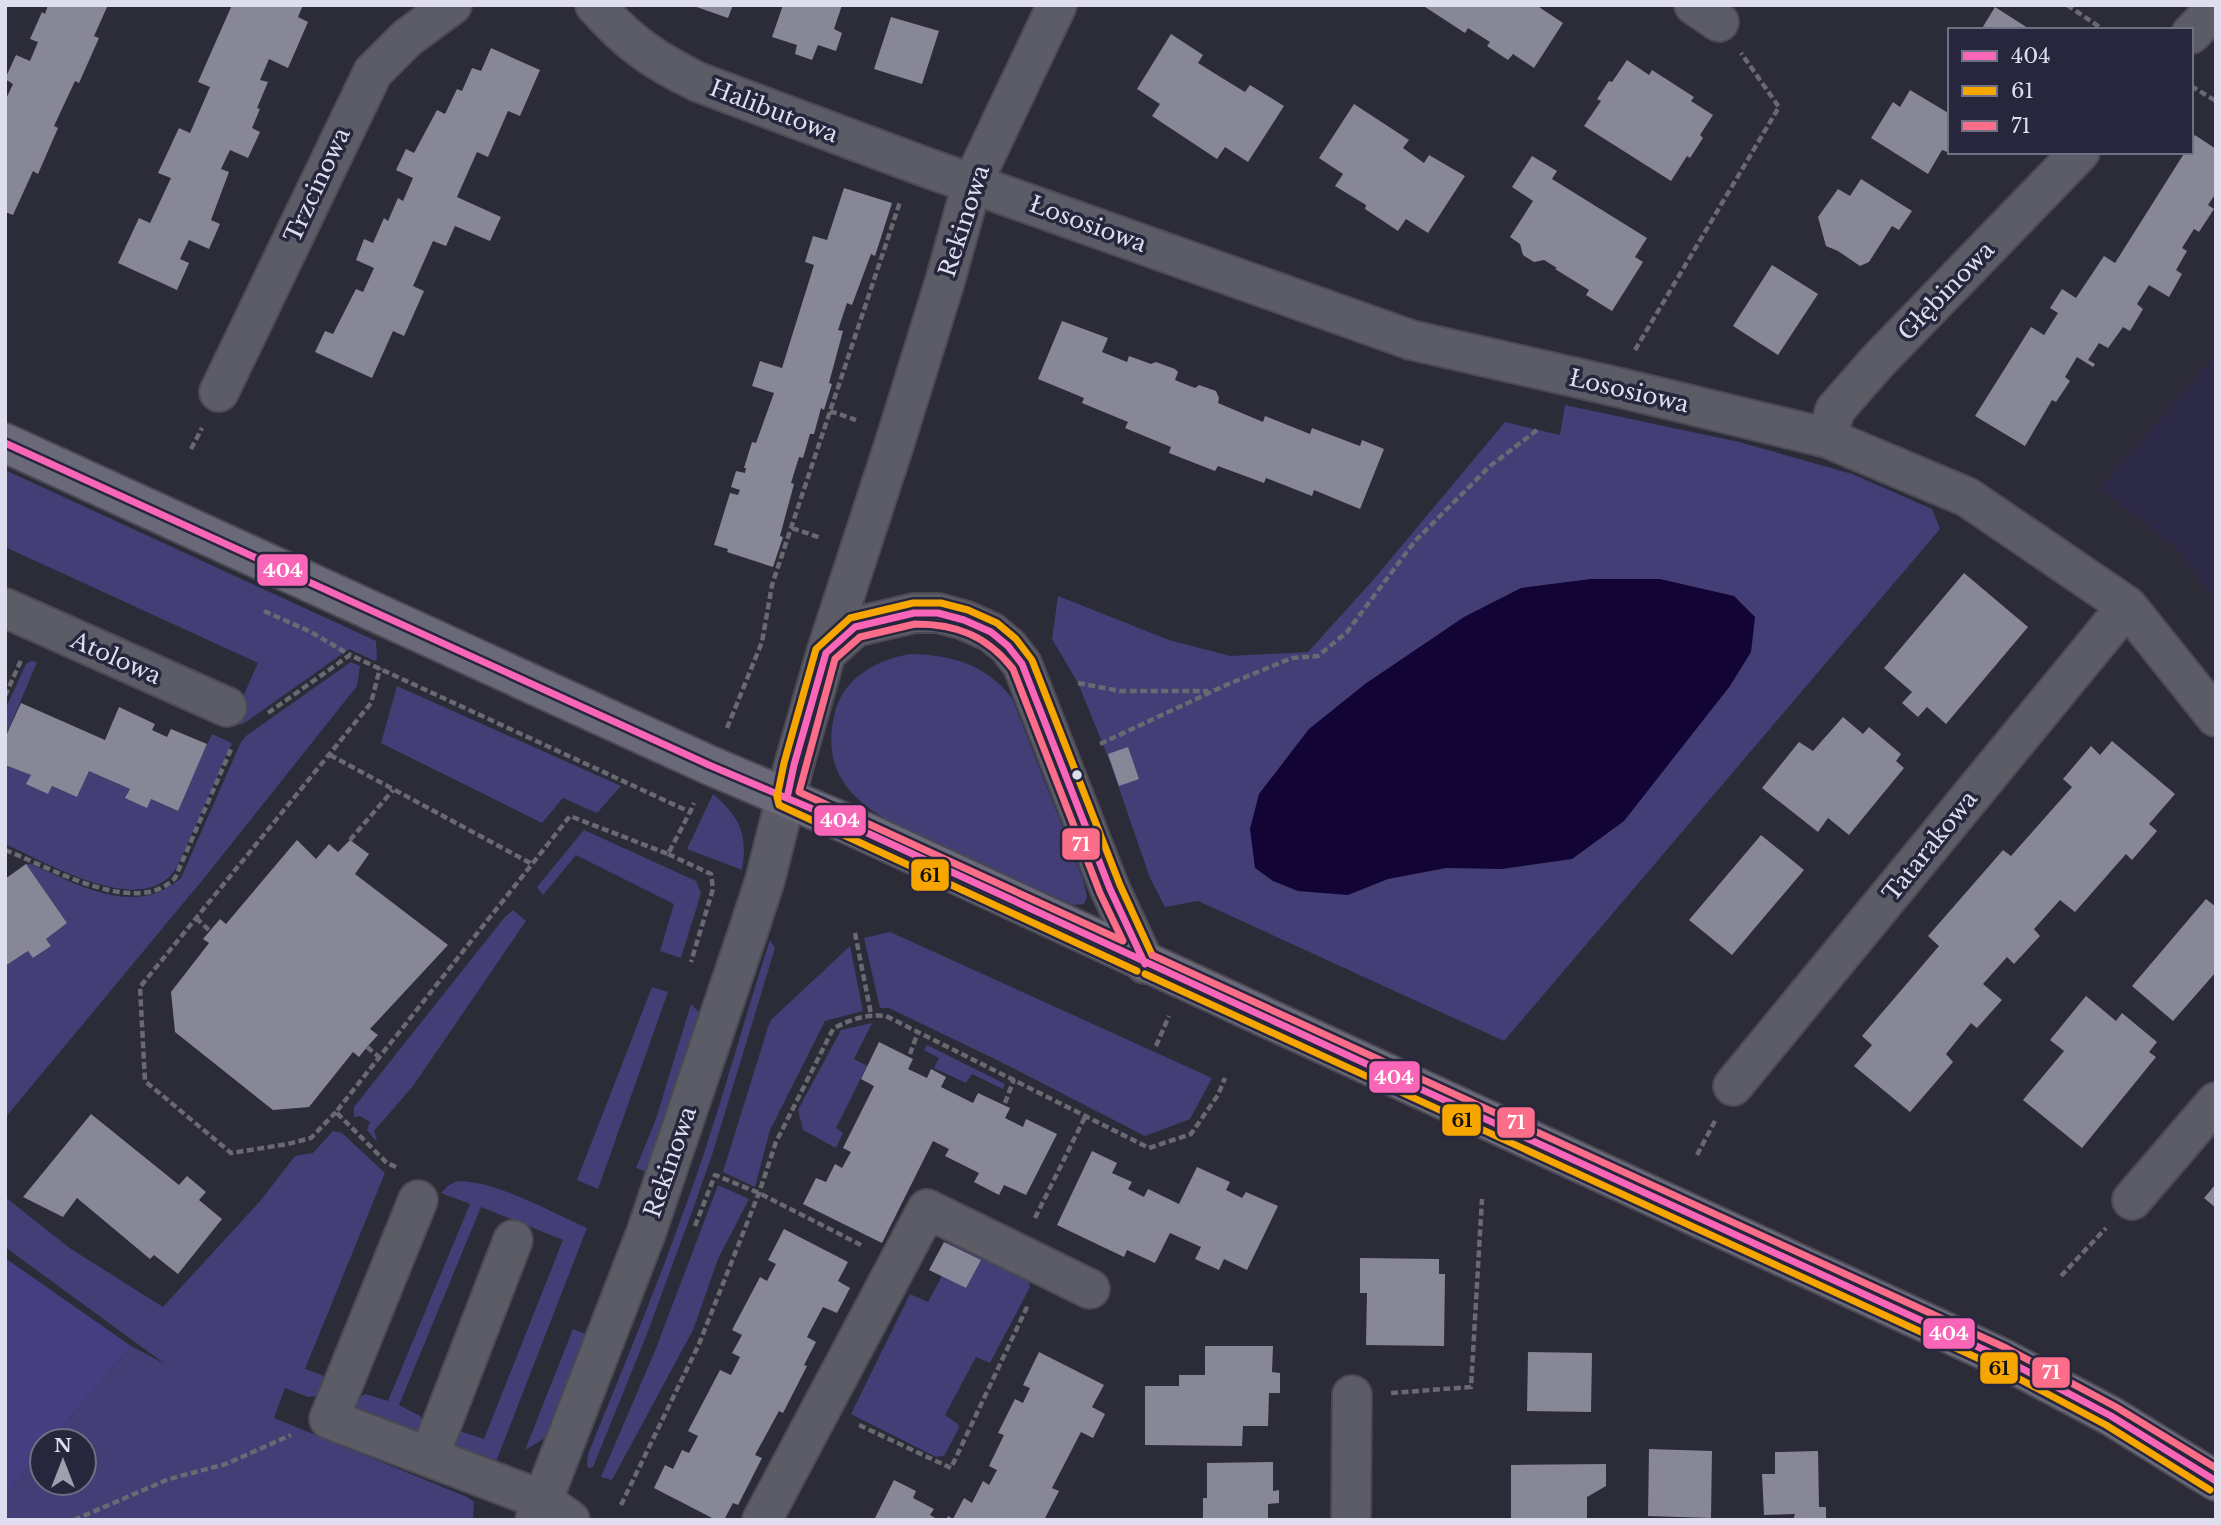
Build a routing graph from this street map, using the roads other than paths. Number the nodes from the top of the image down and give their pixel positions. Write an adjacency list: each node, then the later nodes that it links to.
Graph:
1 (452, 5): 8 (street, Trzcinowa)
2 (595, 5): 7 (street, Halibutowa)
3 (1056, 5): 7 (street, Rekinowa)
4 (2216, 8): 5 (street)
5 (2193, 32)
6 (2078, 154): 9 (street, Głębinowa)
7 (972, 184): 9 (street, Łososiowa); 13 (street, Rekinowa)
8 (219, 392)
9 (1827, 438): 11 (street, Łososiowa)
10 (5, 443): 16 (main road)
11 (2127, 606): 15 (street, Łososiowa); 18 (street, Tatarakowa)
12 (5, 608): 14 (street, Atolowa)
13 (826, 653): 16 (street, Rekinowa); 17 (street)
14 (227, 707)
15 (2216, 717)
16 (787, 798): 17 (main road); 27 (street, Rekinowa)
17 (1145, 964): 26 (main road)
18 (1733, 1086)
19 (2216, 1102): 21 (street)
20 (418, 1200): 25 (street)
21 (2132, 1200)
22 (513, 1240): 25 (street)
23 (1090, 1289): 28 (street)
24 (1352, 1395): 29 (street)
25 (429, 1457): 27 (street)
26 (2216, 1481)
27 (549, 1513)
28 (762, 1520)
29 (1351, 1520)

